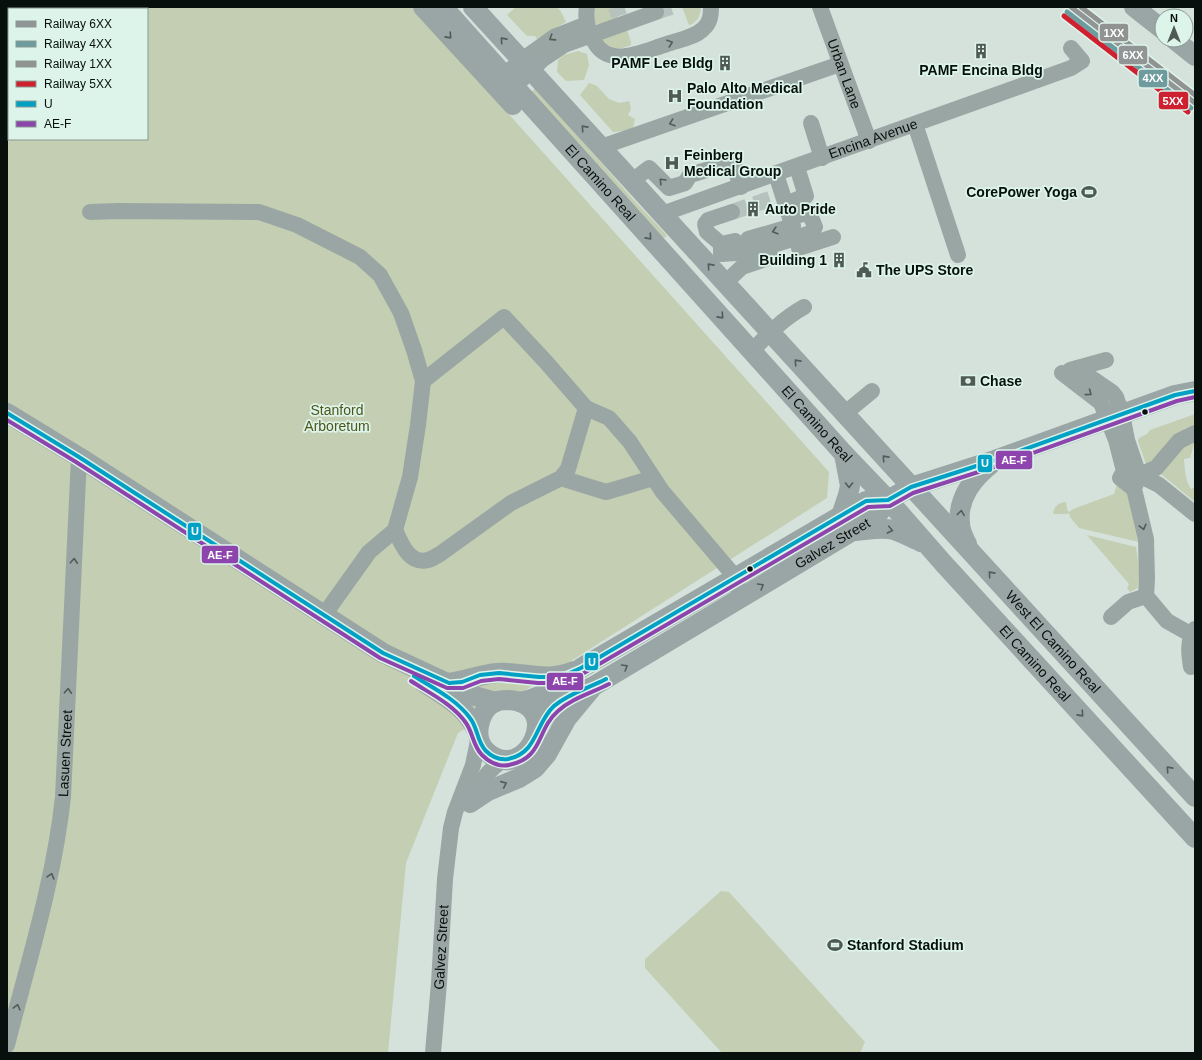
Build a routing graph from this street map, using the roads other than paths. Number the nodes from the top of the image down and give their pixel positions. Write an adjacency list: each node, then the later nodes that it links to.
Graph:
1 (423, 7): 18 (main road, one-way to 18)
2 (443, 7): 17 (main road, El Camino Real)
3 (473, 7): 16 (main road, El Camino Real, one-way to 3)
4 (587, 7): 11 (street)
5 (711, 7): 11 (street, one-way to 5)
6 (820, 7): 15 (street, Urban Lane)
7 (1134, 7): 10 (main road)
8 (652, 10): 9 (street); 11 (street)
9 (619, 16)
10 (1154, 23)
11 (589, 29): 16 (street)
12 (1071, 48): 20 (street, Encina Avenue)
13 (1185, 48): 14 (main road)
14 (1195, 56)
15 (840, 64): 21 (street, Urban Lane); 22 (street, one-way to 22)
16 (527, 66): 17 (street); 22 (main road, El Camino Real, one-way to 16)
17 (509, 81): 18 (main road, El Camino Real)
18 (539, 115): 38 (main road, El Camino Real, one-way to 38)
19 (811, 123): 23 (street)
20 (916, 124): 21 (street, Encina Avenue); 34 (street)
21 (869, 141): 23 (street, Encina Avenue)
22 (601, 147): 26 (main road, El Camino Real)
23 (822, 158): 24 (street, Encina Avenue)
24 (797, 166): 25 (street, Encina Avenue); 28 (street)
25 (776, 174): 27 (street, Encina Avenue); 28 (street)
26 (632, 181): 27 (street, one-way to 26); 31 (main road, El Camino Real)
27 (742, 187): 31 (street, Encina Avenue)
28 (782, 204): 33 (street, one-way to 33); 33 (street)
29 (90, 212): 40 (street)
30 (732, 212): 33 (street)
31 (662, 214): 35 (main road, El Camino Real, one-way to 31)
32 (833, 237): 35 (street)
33 (735, 241)
34 (958, 255)
35 (725, 283): 37 (main road, El Camino Real)
36 (804, 307): 37 (street)
37 (770, 332): 38 (street); 47 (main road, El Camino Real, one-way to 37)
38 (752, 351): 50 (main road, El Camino Real)
39 (1106, 360): 48 (street)
40 (423, 380): 45 (street); 60 (street)
41 (1195, 380): 44 (main road)
42 (872, 391): 47 (street)
43 (1195, 391): 44 (main road)
44 (1175, 395): 48 (main road)
45 (586, 408): 53 (street); 54 (street)
46 (7, 413): 51 (main road)
47 (844, 414): 56 (main road, El Camino Real, one-way to 47)
48 (1115, 417): 52 (main road); 55 (street); 55 (street)
49 (1195, 434): 55 (street)
50 (844, 454): 57 (main road, El Camino Real); 59 (main road, one-way to 59)
51 (79, 457): 66 (main road); 83 (street, Lasuen Street, one-way to 51)
52 (995, 460): 56 (main road); 62 (main road, one-way to 52)
53 (561, 478): 54 (street); 60 (street)
54 (653, 478): 63 (street)
55 (1137, 482): 58 (street); 64 (street, one-way to 64)
56 (911, 487): 57 (main road); 62 (main road, West El Camino Real)
57 (888, 500): 59 (main road, Galvez Street); 61 (main road, El Camino Real)
58 (1195, 514)
59 (847, 524): 61 (main road, one-way to 61); 63 (main road, Galvez Street); 65 (main road, Galvez Street, one-way to 59)
60 (395, 530): 66 (street)
61 (926, 544): 81 (main road, El Camino Real, one-way to 81)
62 (969, 550): 79 (main road, West El Camino Real, one-way to 62)
63 (736, 578): 65 (street); 71 (main road, Galvez Street)
64 (1146, 596): 67 (street); 68 (street)
65 (740, 598): 73 (main road, Galvez Street, one-way to 65)
66 (324, 616): 69 (main road)
67 (1111, 617)
68 (1193, 632): 70 (street)
69 (384, 653): 72 (main road); 77 (main road)
70 (1191, 667)
71 (581, 668): 72 (main road); 75 (main road, Galvez Street)
72 (449, 683): 74 (main road)
73 (592, 687): 76 (main road, Galvez Street); 80 (main road, one-way to 73)
74 (496, 702): 75 (main road); 77 (main road)
75 (521, 702): 76 (main road)
76 (538, 727): 78 (main road)
77 (478, 737): 78 (main road); 82 (street, Galvez Street)
78 (504, 760): 80 (street, Galvez Street)
79 (1195, 798)
80 (470, 803): 82 (street, Galvez Street)
81 (1195, 838)
82 (450, 842): 84 (street, Galvez Street)
83 (7, 1045)
84 (433, 1053)

